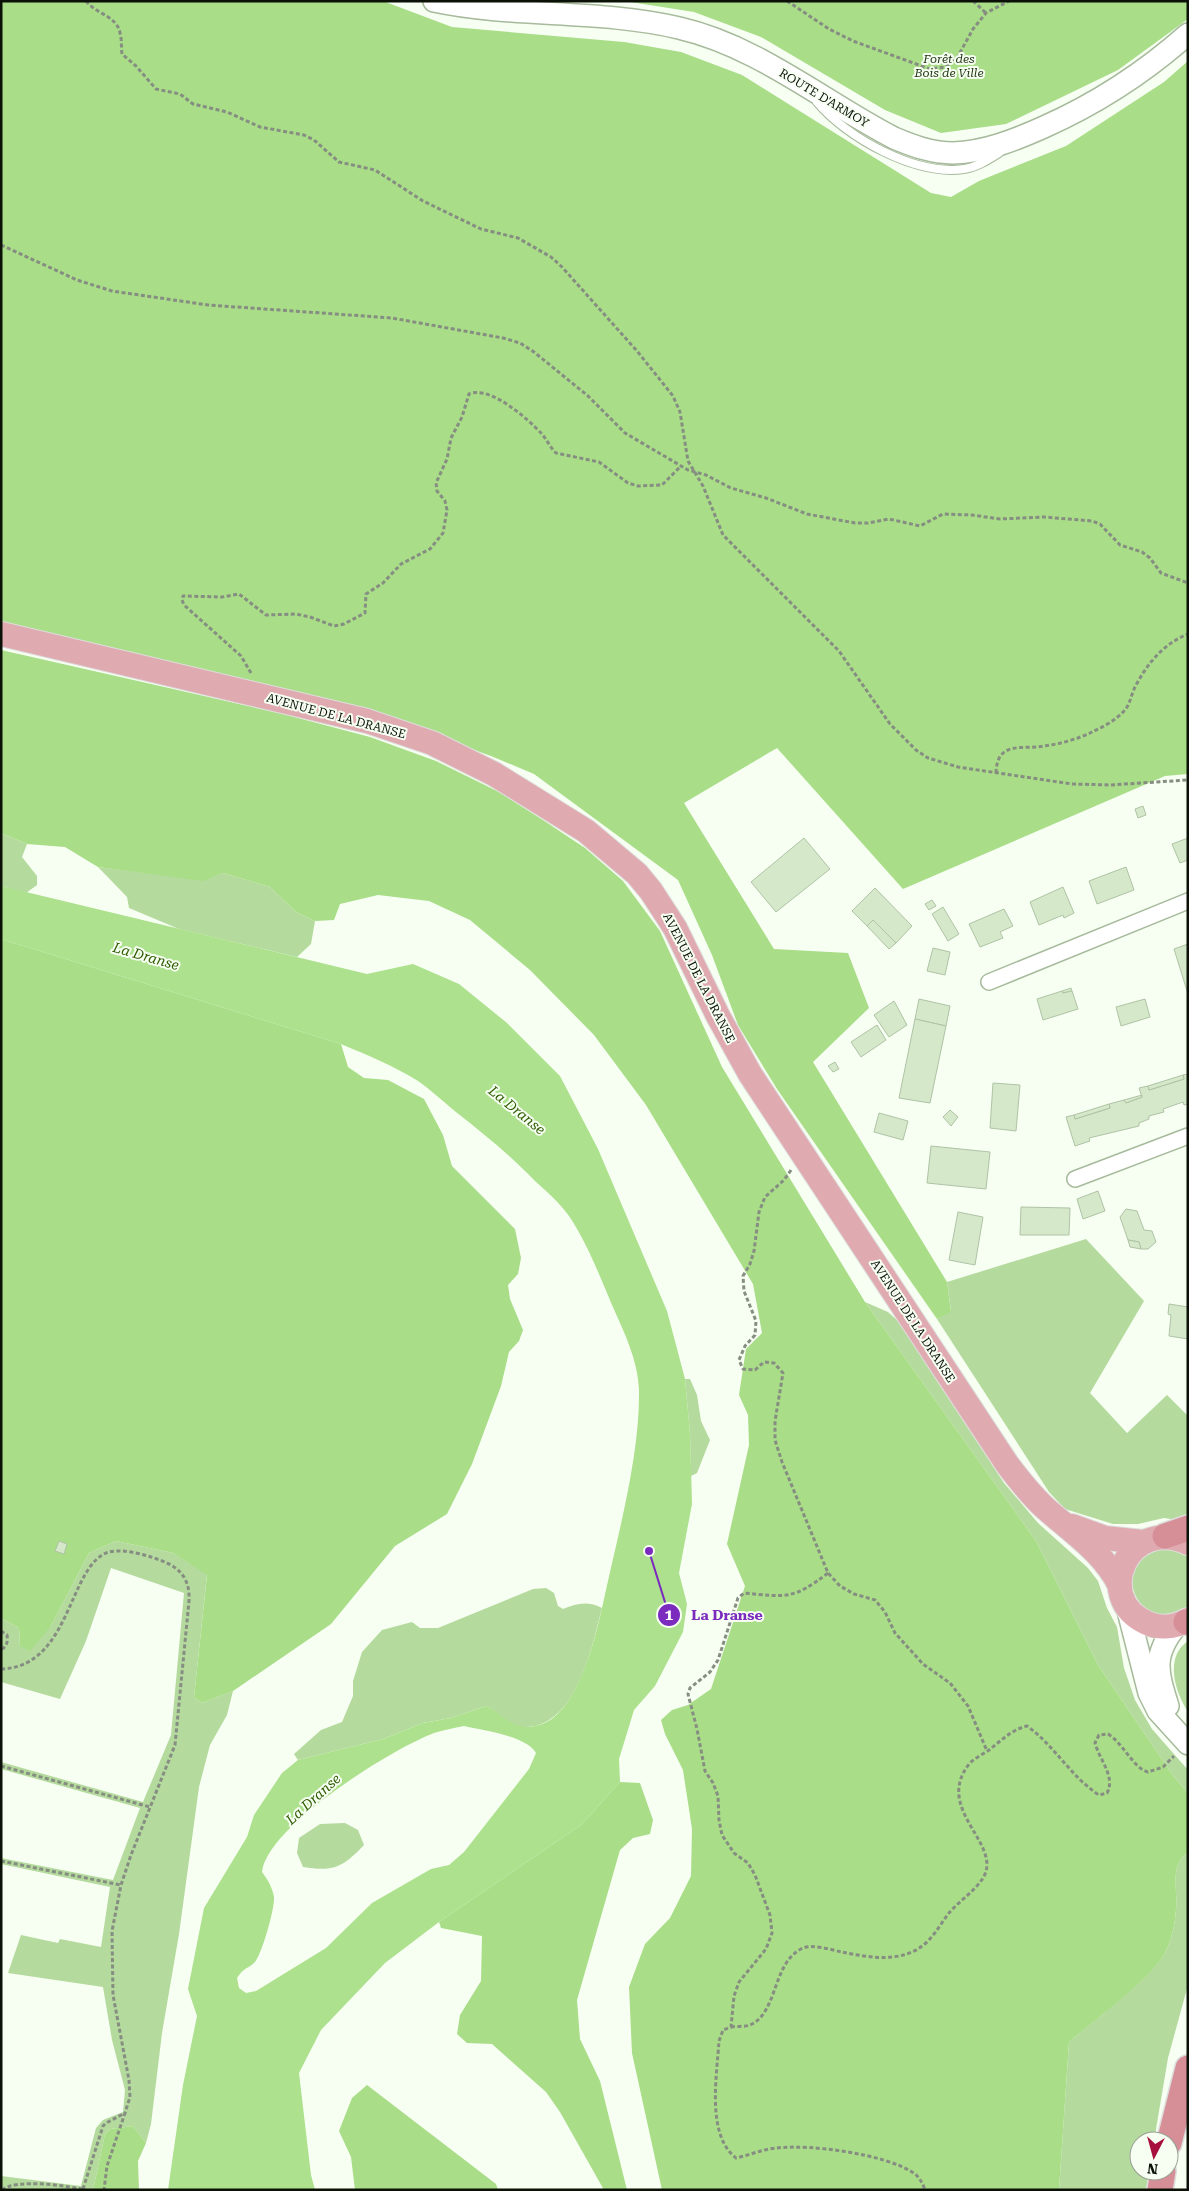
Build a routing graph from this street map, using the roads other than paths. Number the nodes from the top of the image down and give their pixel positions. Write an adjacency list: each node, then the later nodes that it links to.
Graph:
1 (434, 1): 2 (main road, ROUTE D'ARMOY)
2 (1188, 34)
3 (1, 634): 8 (main road, AVENUE DE LA DRANSE)
4 (1188, 901): 5 (street)
5 (989, 982)
6 (1188, 1136): 7 (street)
7 (1075, 1179)
8 (1065, 1524): 10 (main road, AVENUE DE LA DRANSE); 11 (main road, AVENUE DE LA DRANSE)
9 (1188, 1528): 10 (highway)
10 (1165, 1540): 11 (main road)
11 (1124, 1597): 12 (main road); 13 (main road, AVENUE DE LA DRANSE)
12 (1185, 1622): 13 (main road)
13 (1180, 1743)
14 (1188, 2068): 15 (highway)
15 (1172, 2131)

